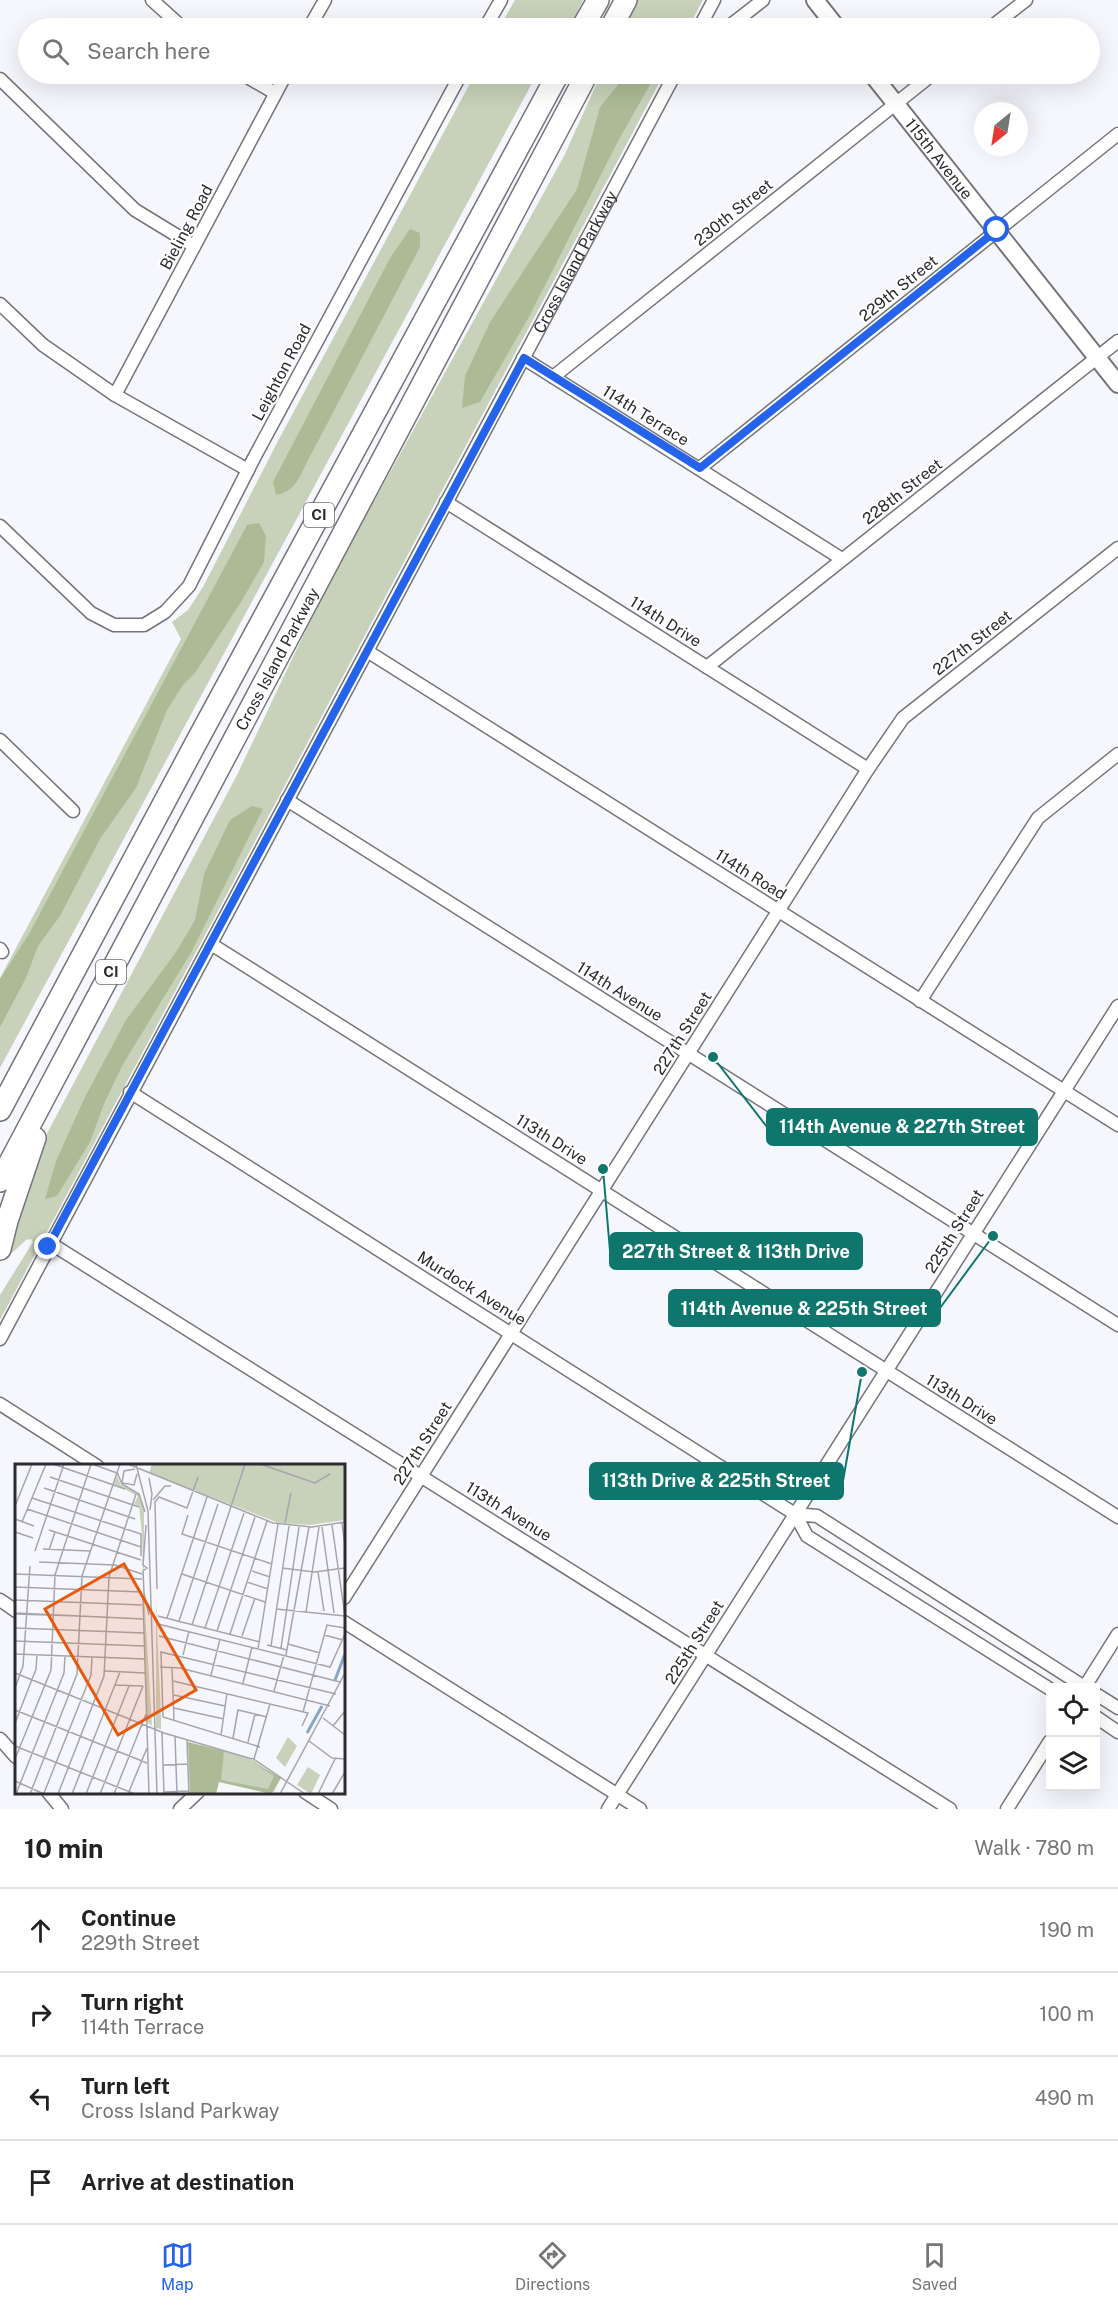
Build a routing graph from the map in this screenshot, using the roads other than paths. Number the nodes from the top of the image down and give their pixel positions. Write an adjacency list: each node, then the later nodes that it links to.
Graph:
1 (152, 0): 10 (street)
2 (325, 0): 11 (street)
3 (501, 0): 12 (street)
4 (598, 0): 13 (highway)
5 (626, 0): 14 (highway)
6 (714, 0): 15 (street)
7 (763, 0): 16 (street)
8 (815, 0): 17 (main road)
9 (1026, 0): 18 (street)
10 (172, 18)
11 (315, 18)
12 (491, 18)
13 (588, 18)
14 (616, 18)
15 (704, 18)
16 (740, 18)
17 (829, 18)
18 (1003, 18)
19 (0, 79): 32 (street)
20 (259, 84): 28 (street)
21 (280, 84): 28 (street, Bieling Road)
22 (456, 84): 41 (street, Leighton Road)
23 (553, 84): 57 (highway, Cross Island Parkway / CI)
24 (582, 84): 59 (highway, Cross Island Parkway / CI)
25 (670, 84): 35 (street, Cross Island Parkway)
26 (880, 84): 29 (main road, 115th Avenue)
27 (920, 84): 29 (street, 230th Street)
28 (275, 93): 32 (street, Bieling Road)
29 (896, 103): 31 (main road, 115th Avenue); 37 (street, 230th Street)
30 (1118, 134): 31 (street, 229th Street)
31 (997, 230): 36 (main road, 115th Avenue); 40 (street, 229th Street)
32 (194, 246): 39 (street, Bieling Road)
33 (0, 304): 39 (street)
34 (1118, 341): 36 (street, 228th Street)
35 (524, 358): 37 (street, 114th Terrace); 42 (street, Cross Island Parkway)
36 (1097, 358): 38 (main road, 115th Avenue); 45 (street, 228th Street)
37 (553, 377): 40 (street, 114th Terrace)
38 (1118, 384)
39 (116, 395): 41 (street)
40 (700, 468): 45 (street, 114th Terrace)
41 (248, 470): 43 (street, Leighton Road)
42 (446, 502): 46 (street, Cross Island Parkway); 47 (street, 114th Drive)
43 (0, 526)
44 (1118, 548): 50 (street, 227th Street)
45 (842, 559): 47 (street, 228th Street)
46 (367, 651): 51 (street, Cross Island Parkway); 53 (street, 114th Road)
47 (707, 667): 50 (street, 114th Drive)
48 (0, 740): 52 (street)
49 (1118, 754): 55 (street)
50 (868, 769): 53 (street, 227th Street)
51 (287, 800): 54 (street, Cross Island Parkway); 58 (street, 114th Avenue)
52 (73, 811)
53 (778, 911): 55 (street, 114th Road); 58 (street, 227th Street)
54 (211, 944): 61 (street, Cross Island Parkway); 66 (street, 113th Drive)
55 (920, 1001): 60 (street, 114th Road)
56 (1118, 1006): 60 (street, 225th Street)
57 (33, 1048): 62 (highway); 63 (highway, Cross Island Parkway / CI)
58 (688, 1054): 66 (street, 227th Street); 67 (street, 114th Avenue)
59 (58, 1072): 65 (highway, Cross Island Parkway / CI); 69 (highway)
60 (1063, 1090): 64 (street, 114th Road); 67 (street, 225th Street)
61 (130, 1092): 68 (street, Cross Island Parkway); 71 (street, Murdock Avenue)
62 (0, 1098)
63 (0, 1110)
64 (1118, 1125)
65 (0, 1181)
66 (602, 1190): 71 (street, 227th Street); 73 (street, 113th Drive)
67 (973, 1233): 70 (street, 114th Avenue); 73 (street, 225th Street)
68 (50, 1243): 72 (street, Cross Island Parkway); 76 (street, 113th Avenue)
69 (0, 1249)
70 (1118, 1325)
71 (511, 1333): 76 (street, 227th Street); 77 (street, Murdock Avenue)
72 (0, 1339)
73 (886, 1370): 77 (street, 225th Street); 78 (street, 113th Drive)
74 (0, 1404): 75 (street)
75 (94, 1464)
76 (421, 1475): 79 (street, 227th Street); 86 (street, 113th Avenue)
77 (795, 1514): 80 (street, Murdock Avenue); 83 (street, Murdock Avenue); 86 (street, 225th Street)
78 (1118, 1517)
79 (345, 1596)
80 (943, 1597): 83 (street); 87 (street, Murdock Avenue)
81 (0, 1600): 82 (street)
82 (15, 1610)
83 (932, 1616): 89 (street, Murdock Avenue)
84 (345, 1623): 100 (street)
85 (1118, 1635): 88 (street)
86 (706, 1654): 100 (street, 225th Street); 106 (street, 113th Avenue)
87 (1079, 1683)
88 (1088, 1683)
89 (1046, 1687)
90 (1100, 1697): 91 (street)
91 (1118, 1708)
92 (1100, 1720): 93 (street)
93 (1118, 1732)
94 (0, 1738): 96 (street)
95 (1046, 1747): 107 (street)
96 (15, 1756)
97 (50, 1794): 101 (street)
98 (196, 1794): 102 (street)
99 (308, 1794): 103 (street)
100 (617, 1795): 104 (street, 225th Street); 105 (street)
101 (62, 1809)
102 (180, 1809)
103 (331, 1809)
104 (608, 1809)
105 (640, 1809)
106 (950, 1809)
107 (1007, 1809)

